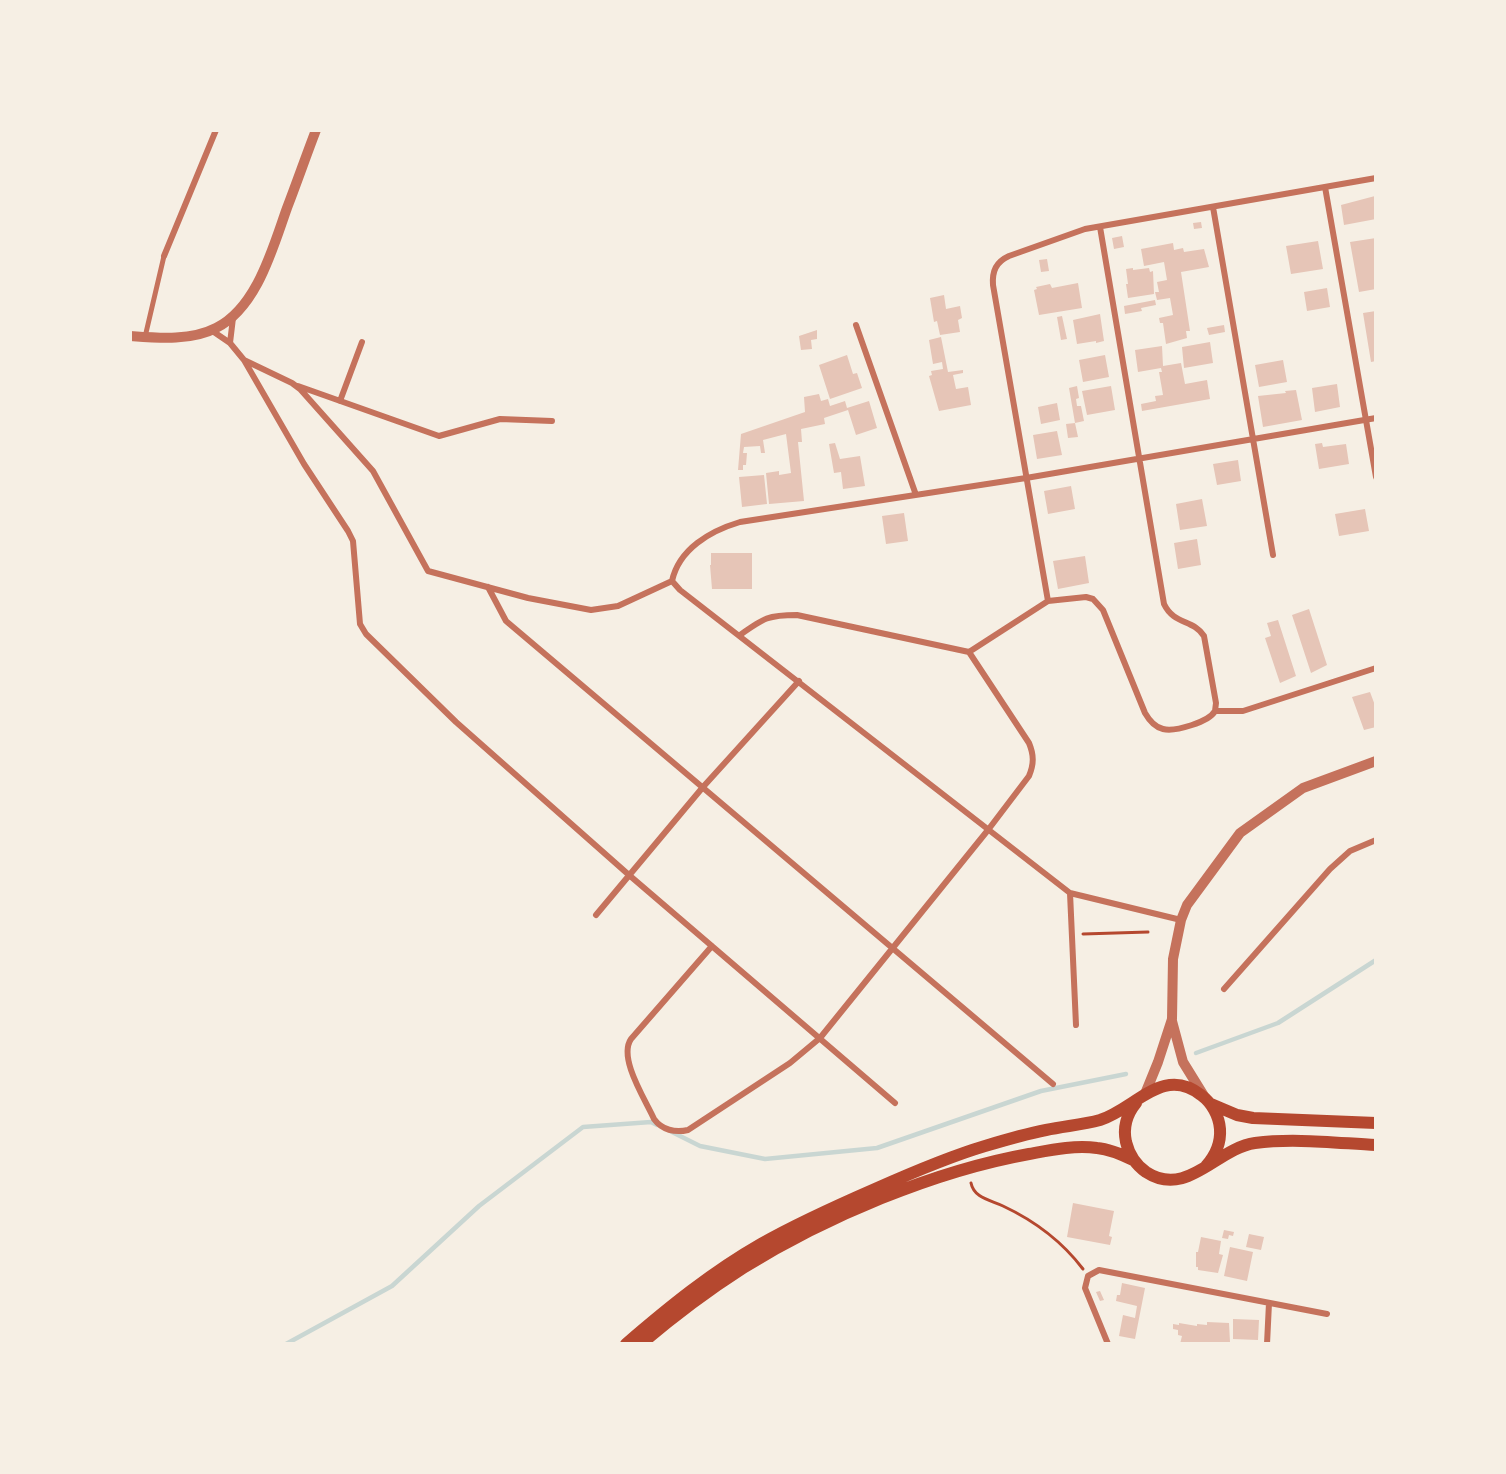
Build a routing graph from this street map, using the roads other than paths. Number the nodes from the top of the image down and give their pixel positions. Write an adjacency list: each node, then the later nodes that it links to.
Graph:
1 (216, 130): 7 (street)
2 (316, 130): 8 (street)
3 (1376, 178): 4 (street)
4 (1325, 187): 5 (street); 19 (street)
5 (1213, 207): 6 (street); 21 (street)
6 (1100, 227): 22 (street); 24 (street)
7 (164, 256): 12 (street)
8 (234, 315): 10 (street); 14 (street)
9 (856, 325): 25 (street)
10 (211, 330): 12 (street); 14 (street)
11 (130, 336): 12 (street)
12 (145, 337)
13 (362, 342): 17 (street)
14 (230, 343): 15 (street)
15 (244, 360): 16 (street); 39 (street)
16 (292, 383): 17 (street); 28 (street)
17 (340, 401): 20 (street)
18 (1376, 418): 19 (street)
19 (1365, 420): 21 (street); 23 (street)
20 (552, 421)
21 (1253, 439): 22 (street); 26 (street)
22 (1140, 458): 24 (street); 34 (street)
23 (1376, 477)
24 (1026, 478): 25 (street); 29 (street)
25 (916, 495): 27 (street)
26 (1273, 555)
27 (672, 580): 28 (street); 30 (street)
28 (488, 587): 36 (street)
29 (1048, 601): 31 (street); 34 (street)
30 (740, 635): 31 (street); 33 (street)
31 (969, 652): 37 (street)
32 (1376, 668): 34 (street)
33 (799, 681): 36 (street); 37 (street)
34 (1215, 711)
35 (1376, 761): 42 (street)
36 (703, 787): 39 (street); 44 (street)
37 (988, 830): 40 (street); 44 (street)
38 (1376, 840): 45 (street)
39 (629, 875): 41 (street); 43 (street)
40 (1070, 893): 42 (street); 47 (street)
41 (596, 915)
42 (1180, 920): 46 (street)
43 (712, 946): 48 (street); 48 (street)
44 (892, 947): 48 (street); 49 (street)
45 (1224, 989)
46 (1172, 1019): 50 (street); 51 (street)
47 (1076, 1025)
48 (820, 1038): 52 (street)
49 (1053, 1084)
50 (1142, 1096): 51 (main road); 55 (main road); 59 (main road)
51 (1207, 1100): 53 (main road); 56 (main road)
52 (895, 1103)
53 (1376, 1123)
54 (1376, 1144): 56 (main road)
55 (1135, 1161): 56 (main road); 60 (main road)
56 (1206, 1166)
57 (1269, 1303): 58 (street); 61 (street); 62 (street)
58 (1327, 1314)
59 (626, 1344)
60 (641, 1344)
61 (1108, 1344)
62 (1267, 1344)

